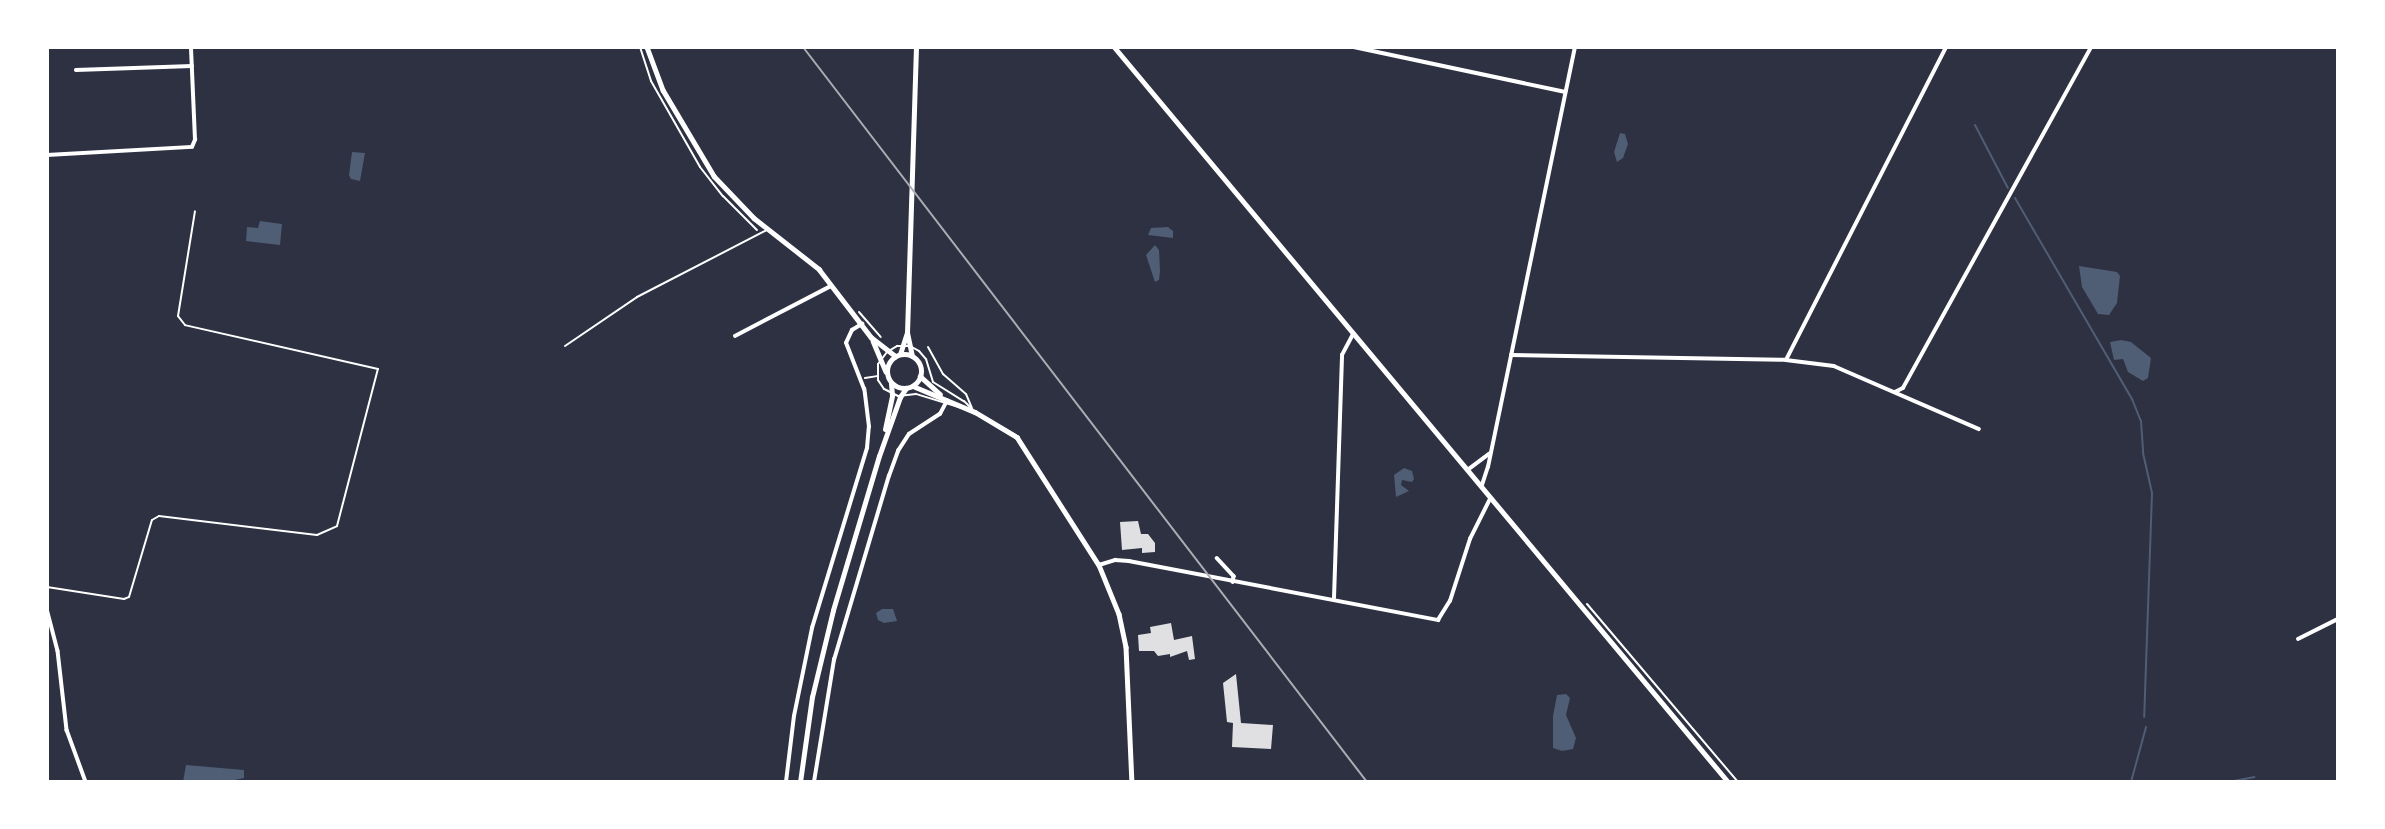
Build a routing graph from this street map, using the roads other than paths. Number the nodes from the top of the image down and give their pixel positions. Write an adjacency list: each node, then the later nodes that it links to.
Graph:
1 (191, 47): 9 (street)
2 (647, 47): 13 (street)
3 (916, 47): 16 (main road)
4 (1114, 47): 17 (main road)
5 (1354, 47): 11 (street)
6 (1575, 47): 11 (street)
7 (1946, 47): 25 (street)
8 (2091, 47): 31 (street)
9 (192, 66): 10 (street); 12 (street)
10 (76, 70)
11 (1566, 92): 23 (street)
12 (47, 155)
13 (768, 230): 14 (street); 20 (lane)
14 (833, 285): 15 (street); 18 (street)
15 (862, 324): 19 (street); 48 (street)
16 (907, 333): 22 (main road); 24 (main road)
17 (1353, 334): 37 (main road); 43 (street)
18 (735, 336)
19 (871, 337): 22 (street); 26 (street)
20 (565, 346)
21 (928, 347): 33 (lane)
22 (897, 355): 24 (main road); 26 (main road)
23 (1511, 355): 25 (street); 35 (street)
24 (912, 356): 27 (main road)
25 (1786, 360): 31 (street)
26 (886, 371): 28 (main road)
27 (920, 376): 29 (main road); 32 (street)
28 (891, 383): 30 (main road); 36 (main road)
29 (914, 386): 30 (main road); 32 (street)
30 (906, 388): 36 (main road)
31 (1895, 393): 34 (street)
32 (945, 398): 33 (street); 50 (street)
33 (975, 412): 41 (street)
34 (1979, 429)
35 (1490, 452): 37 (street); 38 (street)
36 (879, 456): 49 (main road)
37 (1469, 469): 38 (main road)
38 (1482, 485): 39 (main road)
39 (1492, 497): 43 (street); 52 (main road)
40 (1217, 558): 42 (street)
41 (1099, 565): 42 (street); 51 (street)
42 (1233, 582): 43 (street)
43 (1334, 598)
44 (47, 609): 47 (street)
45 (2338, 619): 46 (street)
46 (2298, 639)
47 (86, 782)
48 (786, 782)
49 (800, 782)
50 (814, 782)
51 (1132, 782)
52 (1728, 782)

